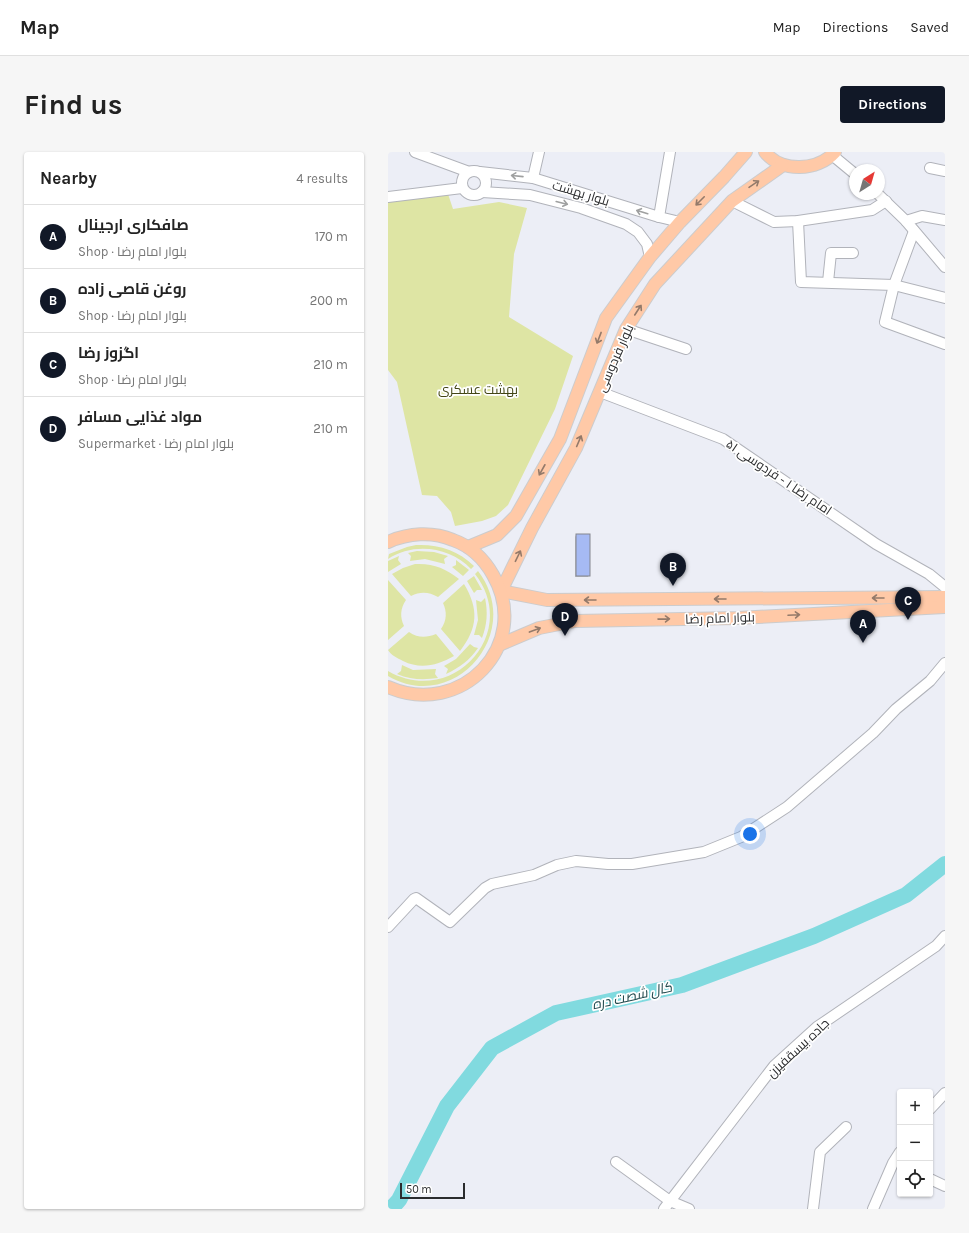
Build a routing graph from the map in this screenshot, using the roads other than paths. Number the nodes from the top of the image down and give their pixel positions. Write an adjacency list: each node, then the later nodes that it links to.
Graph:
1 (417, 152): 11 (street)
2 (539, 152): 13 (street)
3 (670, 152): 20 (street)
4 (746, 152): 24 (main road, بلوار فردوسی, one-way to 24)
5 (765, 152): 7 (main road)
6 (833, 154): 7 (main road); 9 (street)
7 (783, 165): 19 (main road, بلوار فردوسی, one-way to 7)
8 (930, 168): 10 (street)
9 (849, 169)
10 (945, 171)
11 (469, 172): 12 (street); 14 (street)
12 (480, 172): 13 (street, بلوار بهشت, one-way to 12); 15 (street)
13 (533, 178): 20 (street, بلوار بهشت, one-way to 13)
14 (462, 188): 15 (street); 16 (street)
15 (482, 192): 27 (street, بلوار بهشت, one-way to 27)
16 (388, 197)
17 (880, 200): 22 (street)
18 (884, 200): 23 (street)
19 (732, 201): 22 (street); 32 (main road, بلوار فردوسی, one-way to 19)
20 (659, 217): 24 (street, بلوار بهشت)
21 (945, 220): 23 (street)
22 (798, 221): 29 (street)
23 (906, 221): 25 (street)
24 (680, 222): 27 (main road, بلوار فردوسی)
25 (914, 231): 28 (street); 30 (street)
26 (853, 253): 29 (street)
27 (650, 257): 37 (main road, بلوار فردوسی, one-way to 37)
28 (945, 267)
29 (828, 282): 30 (street)
30 (894, 285): 31 (street); 33 (street)
31 (945, 298)
32 (626, 329): 34 (street); 35 (main road, بلوار فردوسی)
33 (945, 344)
34 (686, 349)
35 (600, 392): 38 (street, امام رضا ۱ - فردوسی ۵۱); 39 (main road, بلوار فردوسی, one-way to 35)
36 (388, 542): 37 (main road)
37 (468, 547): 39 (main road)
38 (945, 587)
39 (500, 590): 41 (main road, بلوار امام رضا, one-way to 39); 44 (main road)
40 (945, 597): 41 (main road, بلوار امام رضا, one-way to 41)
41 (737, 599): 43 (main road)
42 (945, 607): 43 (main road, بلوار امام رضا, one-way to 42)
43 (738, 618): 44 (main road, بلوار امام رضا, one-way to 43)
44 (499, 644): 46 (main road)
45 (945, 663): 47 (street)
46 (388, 688)
47 (388, 927)
48 (945, 936): 56 (street, جاده بیسقفیزن)
49 (945, 1093): 50 (street)
50 (933, 1106)
51 (846, 1127): 58 (street)
52 (616, 1162): 56 (street)
53 (897, 1165): 59 (street)
54 (933, 1180): 55 (street)
55 (945, 1186)
56 (667, 1205): 57 (street)
57 (689, 1209)
58 (813, 1209)
59 (873, 1209)

